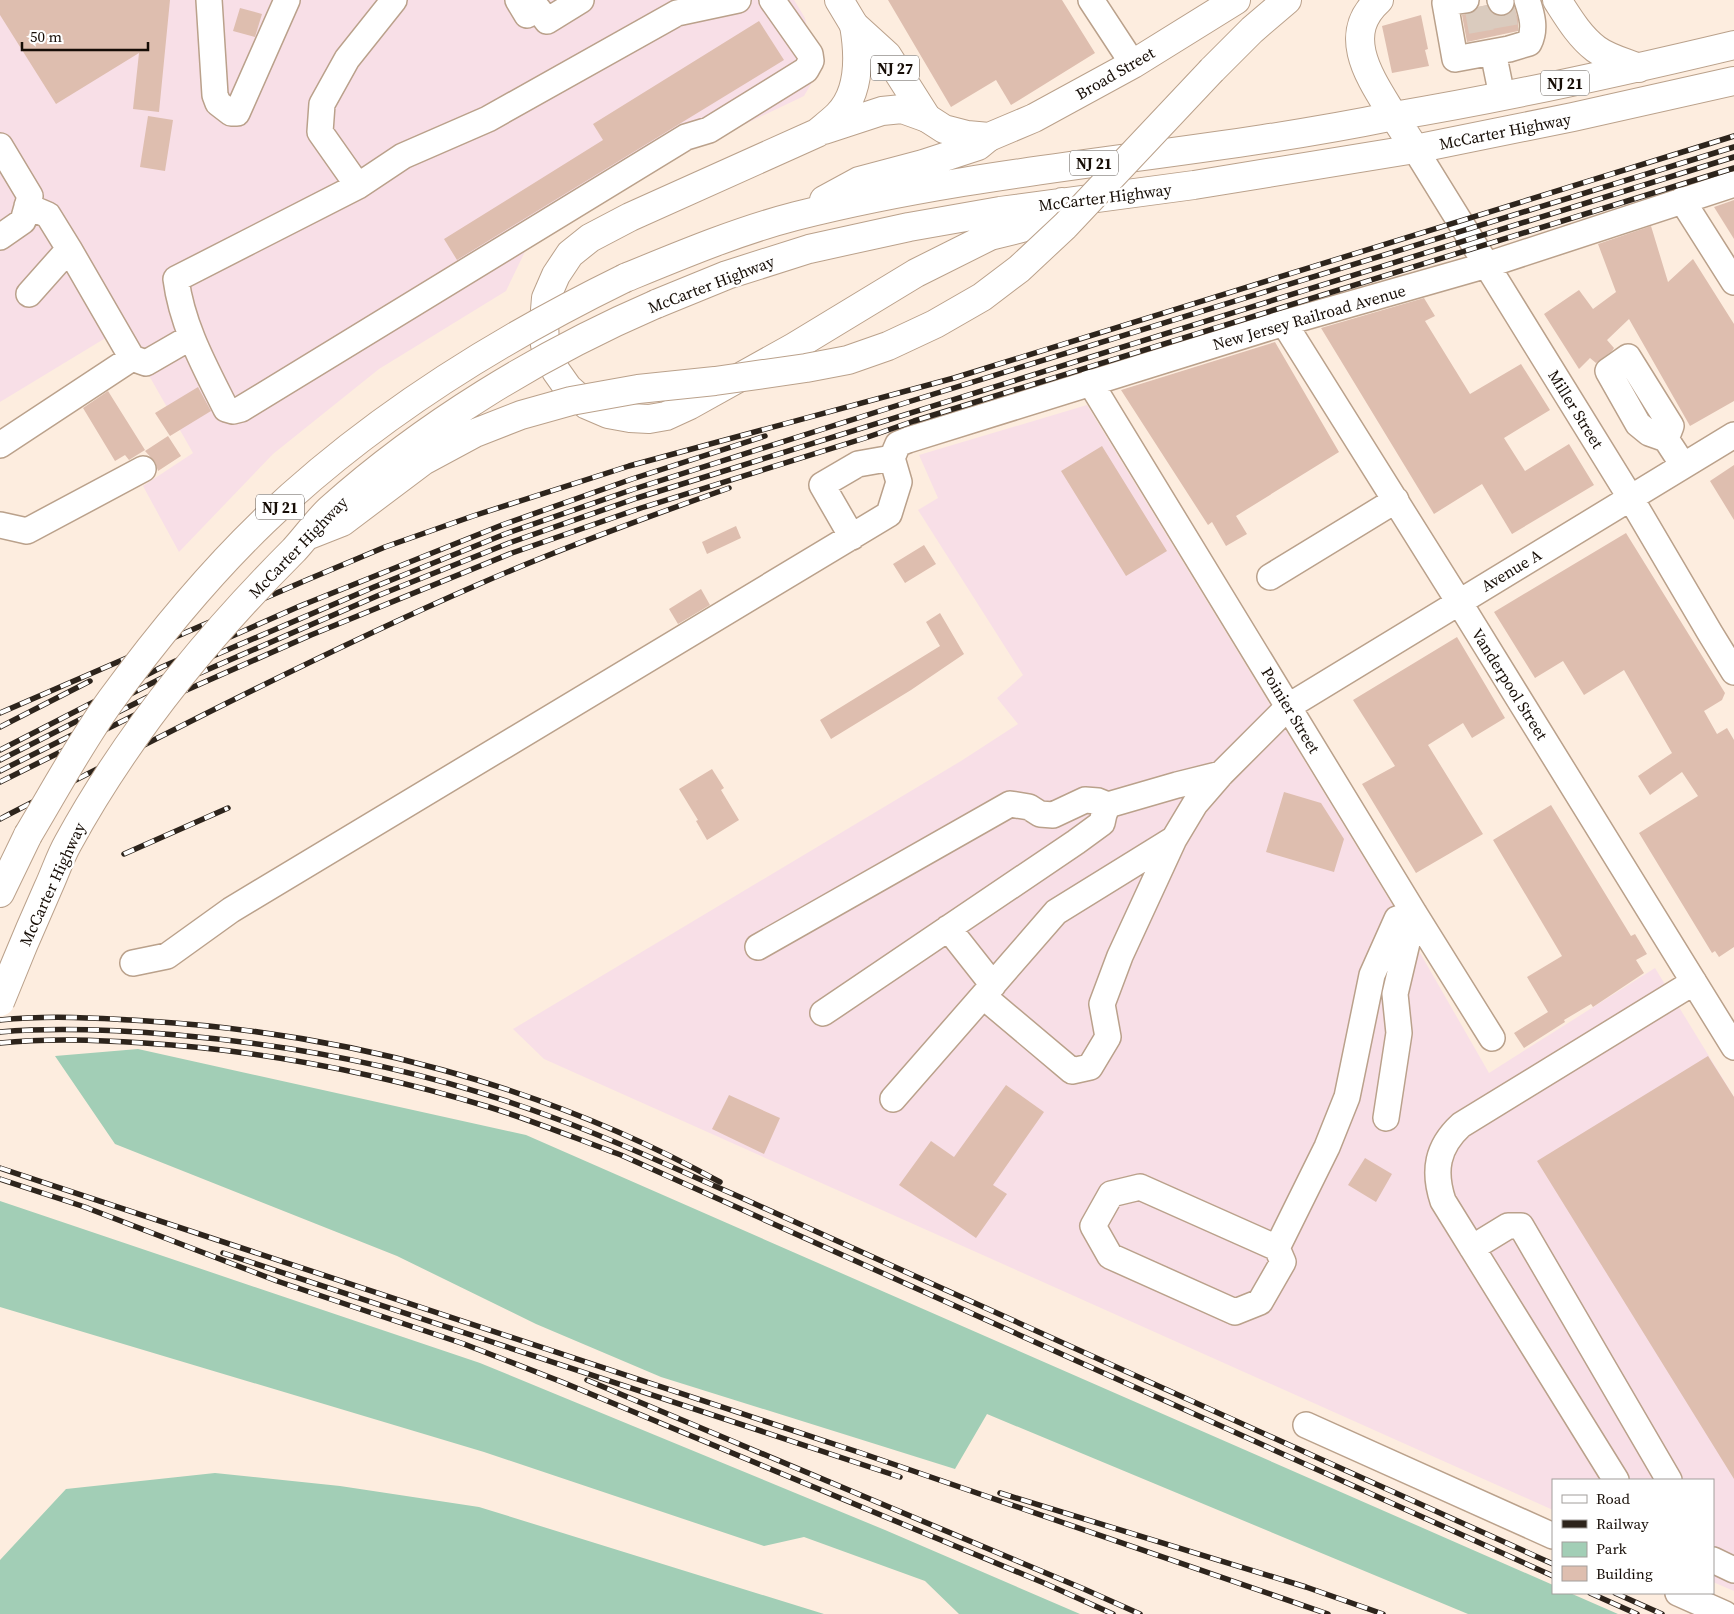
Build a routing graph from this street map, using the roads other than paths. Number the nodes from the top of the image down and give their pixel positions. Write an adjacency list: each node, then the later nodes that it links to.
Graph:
1 (209, 0): 2 (street)
2 (286, 0)
3 (394, 0): 30 (street)
4 (518, 0): 5 (street)
5 (581, 0)
6 (738, 0): 30 (street)
7 (772, 0): 41 (street)
8 (839, 0): 16 (main road, NJ 27)
9 (1090, 0): 19 (street)
10 (1236, 0): 19 (main road, Broad Street)
11 (1288, 0): 53 (main road, bridge)
12 (1379, 0): 23 (main road)
13 (1527, 0): 18 (street)
14 (1557, 0): 20 (main road)
15 (1473, 2): 18 (street)
16 (854, 25): 24 (main road, NJ 27); 25 (main road)
17 (1734, 45): 20 (main road, NJ 21)
18 (1495, 46): 22 (street)
19 (1133, 64): 26 (main road, Broad Street)
20 (1639, 68): 22 (main road, NJ 21)
21 (1734, 80): 28 (main road, McCarter Highway / NJ 21)
22 (1502, 96): 23 (main road, NJ 21)
23 (1394, 116): 28 (main road); 34 (main road, NJ 21)
24 (927, 118): 25 (main road); 26 (main road)
25 (817, 133): 32 (main road)
26 (989, 137): 34 (main road, Broad Street)
27 (0, 146): 33 (street)
28 (1415, 149): 32 (main road, McCarter Highway / NJ 21); 37 (street, Miller Street)
29 (1734, 184): 31 (street, New Jersey Railroad Avenue)
30 (358, 186): 41 (street)
31 (1682, 200): 37 (street, New Jersey Railroad Avenue); 38 (street)
32 (1062, 202): 53 (main road, McCarter Highway / NJ 21, bridge)
33 (27, 206): 35 (street); 36 (street)
34 (795, 216): 61 (main road, NJ 21, bridge)
35 (0, 237)
36 (69, 249): 39 (street); 42 (street)
37 (1487, 265): 40 (street, New Jersey Railroad Avenue); 50 (street, Miller Street)
38 (1734, 282)
39 (29, 294)
40 (1284, 323): 43 (street, New Jersey Railroad Avenue); 51 (street, Vanderpool Street)
41 (191, 336): 42 (street)
42 (132, 358): 46 (street)
43 (1090, 382): 47 (street, New Jersey Railroad Avenue); 58 (street, Poinier Street)
44 (1734, 435): 48 (street, Avenue A)
45 (1666, 439): 48 (street)
46 (0, 445)
47 (892, 458): 54 (street); 54 (street)
48 (1683, 465): 50 (street, Avenue A)
49 (143, 468): 52 (street)
50 (1630, 497): 56 (street, Avenue A); 57 (street, Miller Street)
51 (1396, 500): 55 (street); 56 (street, Vanderpool Street)
52 (0, 525)
53 (309, 534): 71 (main road, McCarter Highway / NJ 21, bridge)
54 (852, 537): 68 (street)
55 (1270, 577)
56 (1459, 602): 58 (street, Avenue A); 69 (street, Vanderpool Street)
57 (1734, 672)
58 (1289, 706): 59 (street, Avenue A); 65 (street, Poinier Street)
59 (1221, 774): 60 (street); 62 (street, Avenue A)
60 (1108, 805): 66 (street); 67 (street)
61 (28, 836): 63 (main road); 64 (main road, NJ 21)
62 (1174, 839): 70 (street); 70 (street, Avenue A)
63 (0, 860)
64 (0, 893)
65 (1414, 914): 73 (street, Poinier Street); 76 (street); 77 (street)
66 (948, 928): 70 (street); 72 (street)
67 (758, 947)
68 (133, 964)
69 (1694, 982): 74 (street, Vanderpool Street); 78 (street)
70 (988, 991): 75 (street)
71 (0, 1002)
72 (823, 1013)
73 (1492, 1038)
74 (1734, 1047)
75 (893, 1098)
76 (1386, 1118)
77 (1277, 1248): 77 (street)
78 (1472, 1248): 80 (street); 81 (street)
79 (1306, 1425): 82 (street)
80 (1615, 1479)
81 (1668, 1479)
82 (1552, 1536)
83 (1680, 1594): 84 (street)
84 (1725, 1614)

